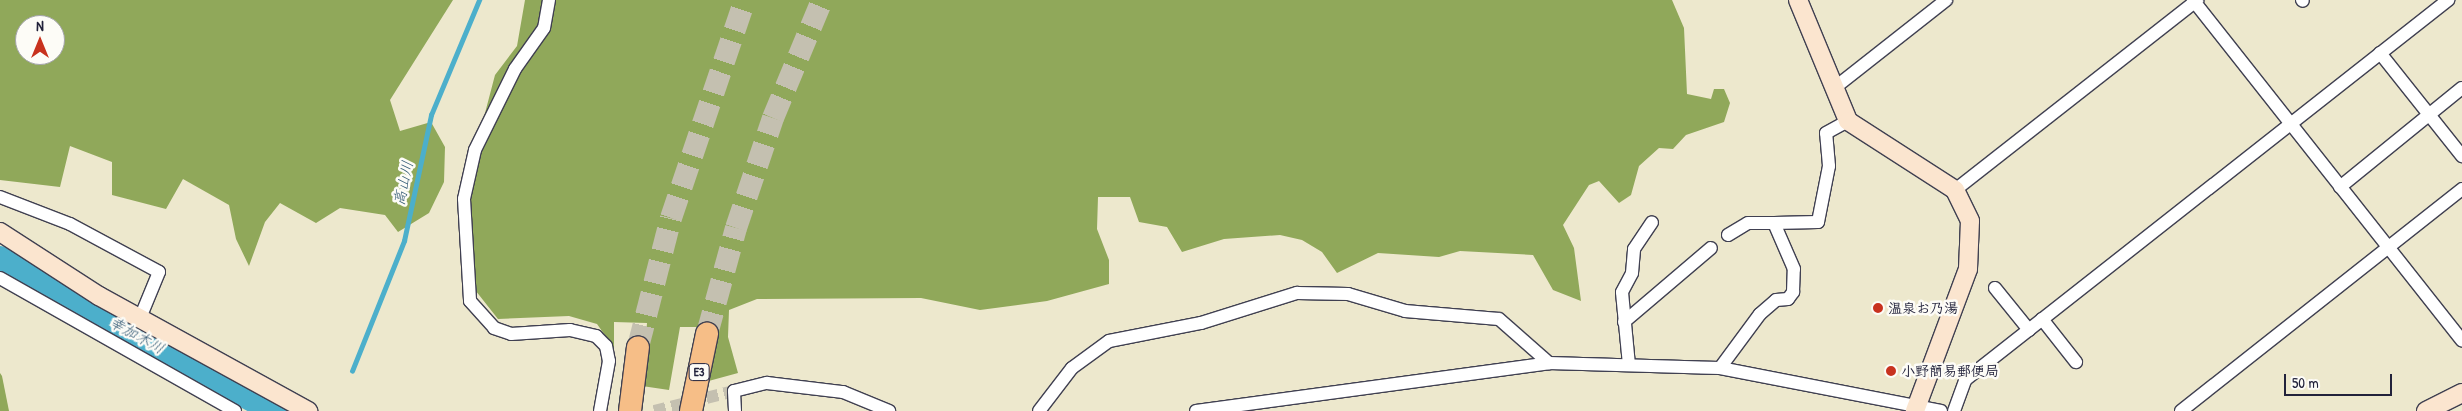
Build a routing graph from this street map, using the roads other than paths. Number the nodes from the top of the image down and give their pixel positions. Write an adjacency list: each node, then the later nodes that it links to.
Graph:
1 (549, 0): 40 (street)
2 (1798, 0): 8 (street)
3 (1946, 0): 8 (street)
4 (2448, 0): 6 (street)
5 (2195, 1): 11 (street); 15 (street)
6 (2380, 53): 9 (street); 11 (street)
7 (2462, 88): 9 (street)
8 (1832, 89): 10 (street)
9 (2429, 114): 12 (street); 13 (street)
10 (1848, 121): 15 (street); 18 (street)
11 (2289, 123): 13 (street); 26 (street)
12 (2462, 156)
13 (2340, 187): 22 (street)
14 (2462, 189): 22 (street)
15 (1955, 190): 37 (street)
16 (0, 197): 25 (street)
17 (1652, 222): 27 (street)
18 (1774, 223): 20 (street); 35 (street)
19 (0, 232): 25 (street)
20 (1728, 234)
21 (1711, 248): 27 (street)
22 (2388, 249): 30 (street); 49 (street)
23 (0, 278): 38 (street)
24 (1994, 288): 28 (street)
25 (140, 318): 39 (street)
26 (2042, 319): 28 (street); 32 (street)
27 (1624, 322): 34 (street)
28 (2029, 330): 48 (street)
29 (707, 334): 42 (highway, E3)
30 (2462, 341)
31 (638, 346): 41 (highway)
32 (2076, 362)
33 (1549, 363): 34 (street); 45 (street); 46 (street)
34 (1629, 365): 35 (street)
35 (1720, 368): 37 (street)
36 (2462, 393): 50 (street)
37 (1916, 408): 47 (street)
38 (235, 411)
39 (308, 411)
40 (600, 411)
41 (630, 411)
42 (691, 411)
43 (734, 411): 44 (street)
44 (889, 411)
45 (1039, 411)
46 (1196, 411)
47 (1940, 411)
48 (1954, 411)
49 (2181, 411)
50 (2426, 411)

